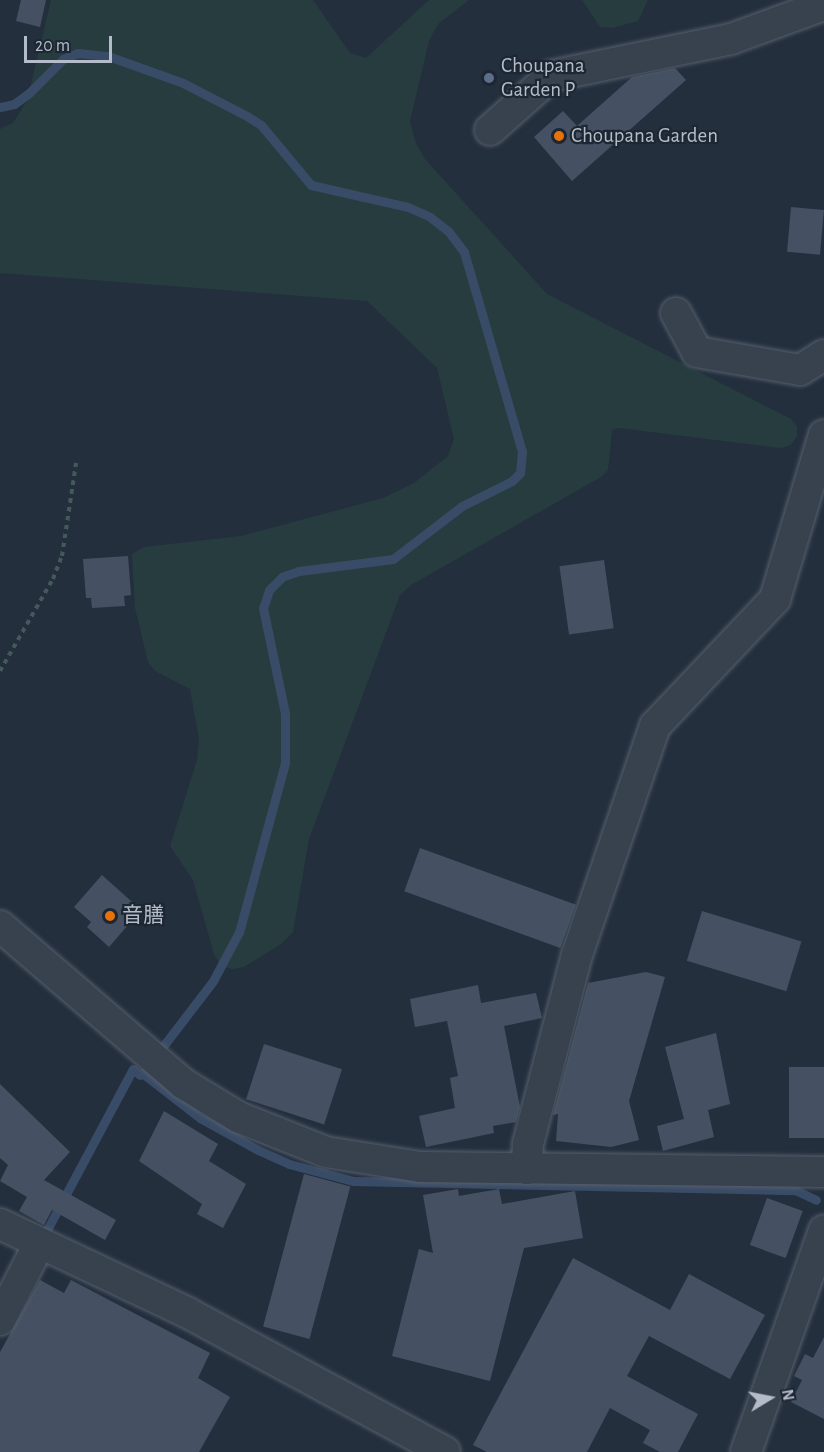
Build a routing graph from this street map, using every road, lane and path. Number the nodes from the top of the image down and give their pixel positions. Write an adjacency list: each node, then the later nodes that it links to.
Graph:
1 (824, 5): 2 (street)
2 (490, 130)
3 (676, 313): 4 (street)
4 (824, 355)
5 (824, 435): 9 (street)
6 (76, 463): 7 (path)
7 (0, 671)
8 (0, 926): 9 (street)
9 (527, 1169): 10 (street)
10 (824, 1172)
11 (0, 1224): 13 (street)
12 (824, 1230): 16 (street)
13 (39, 1244): 14 (street); 15 (street)
14 (0, 1320)
15 (445, 1452)
16 (746, 1452)

